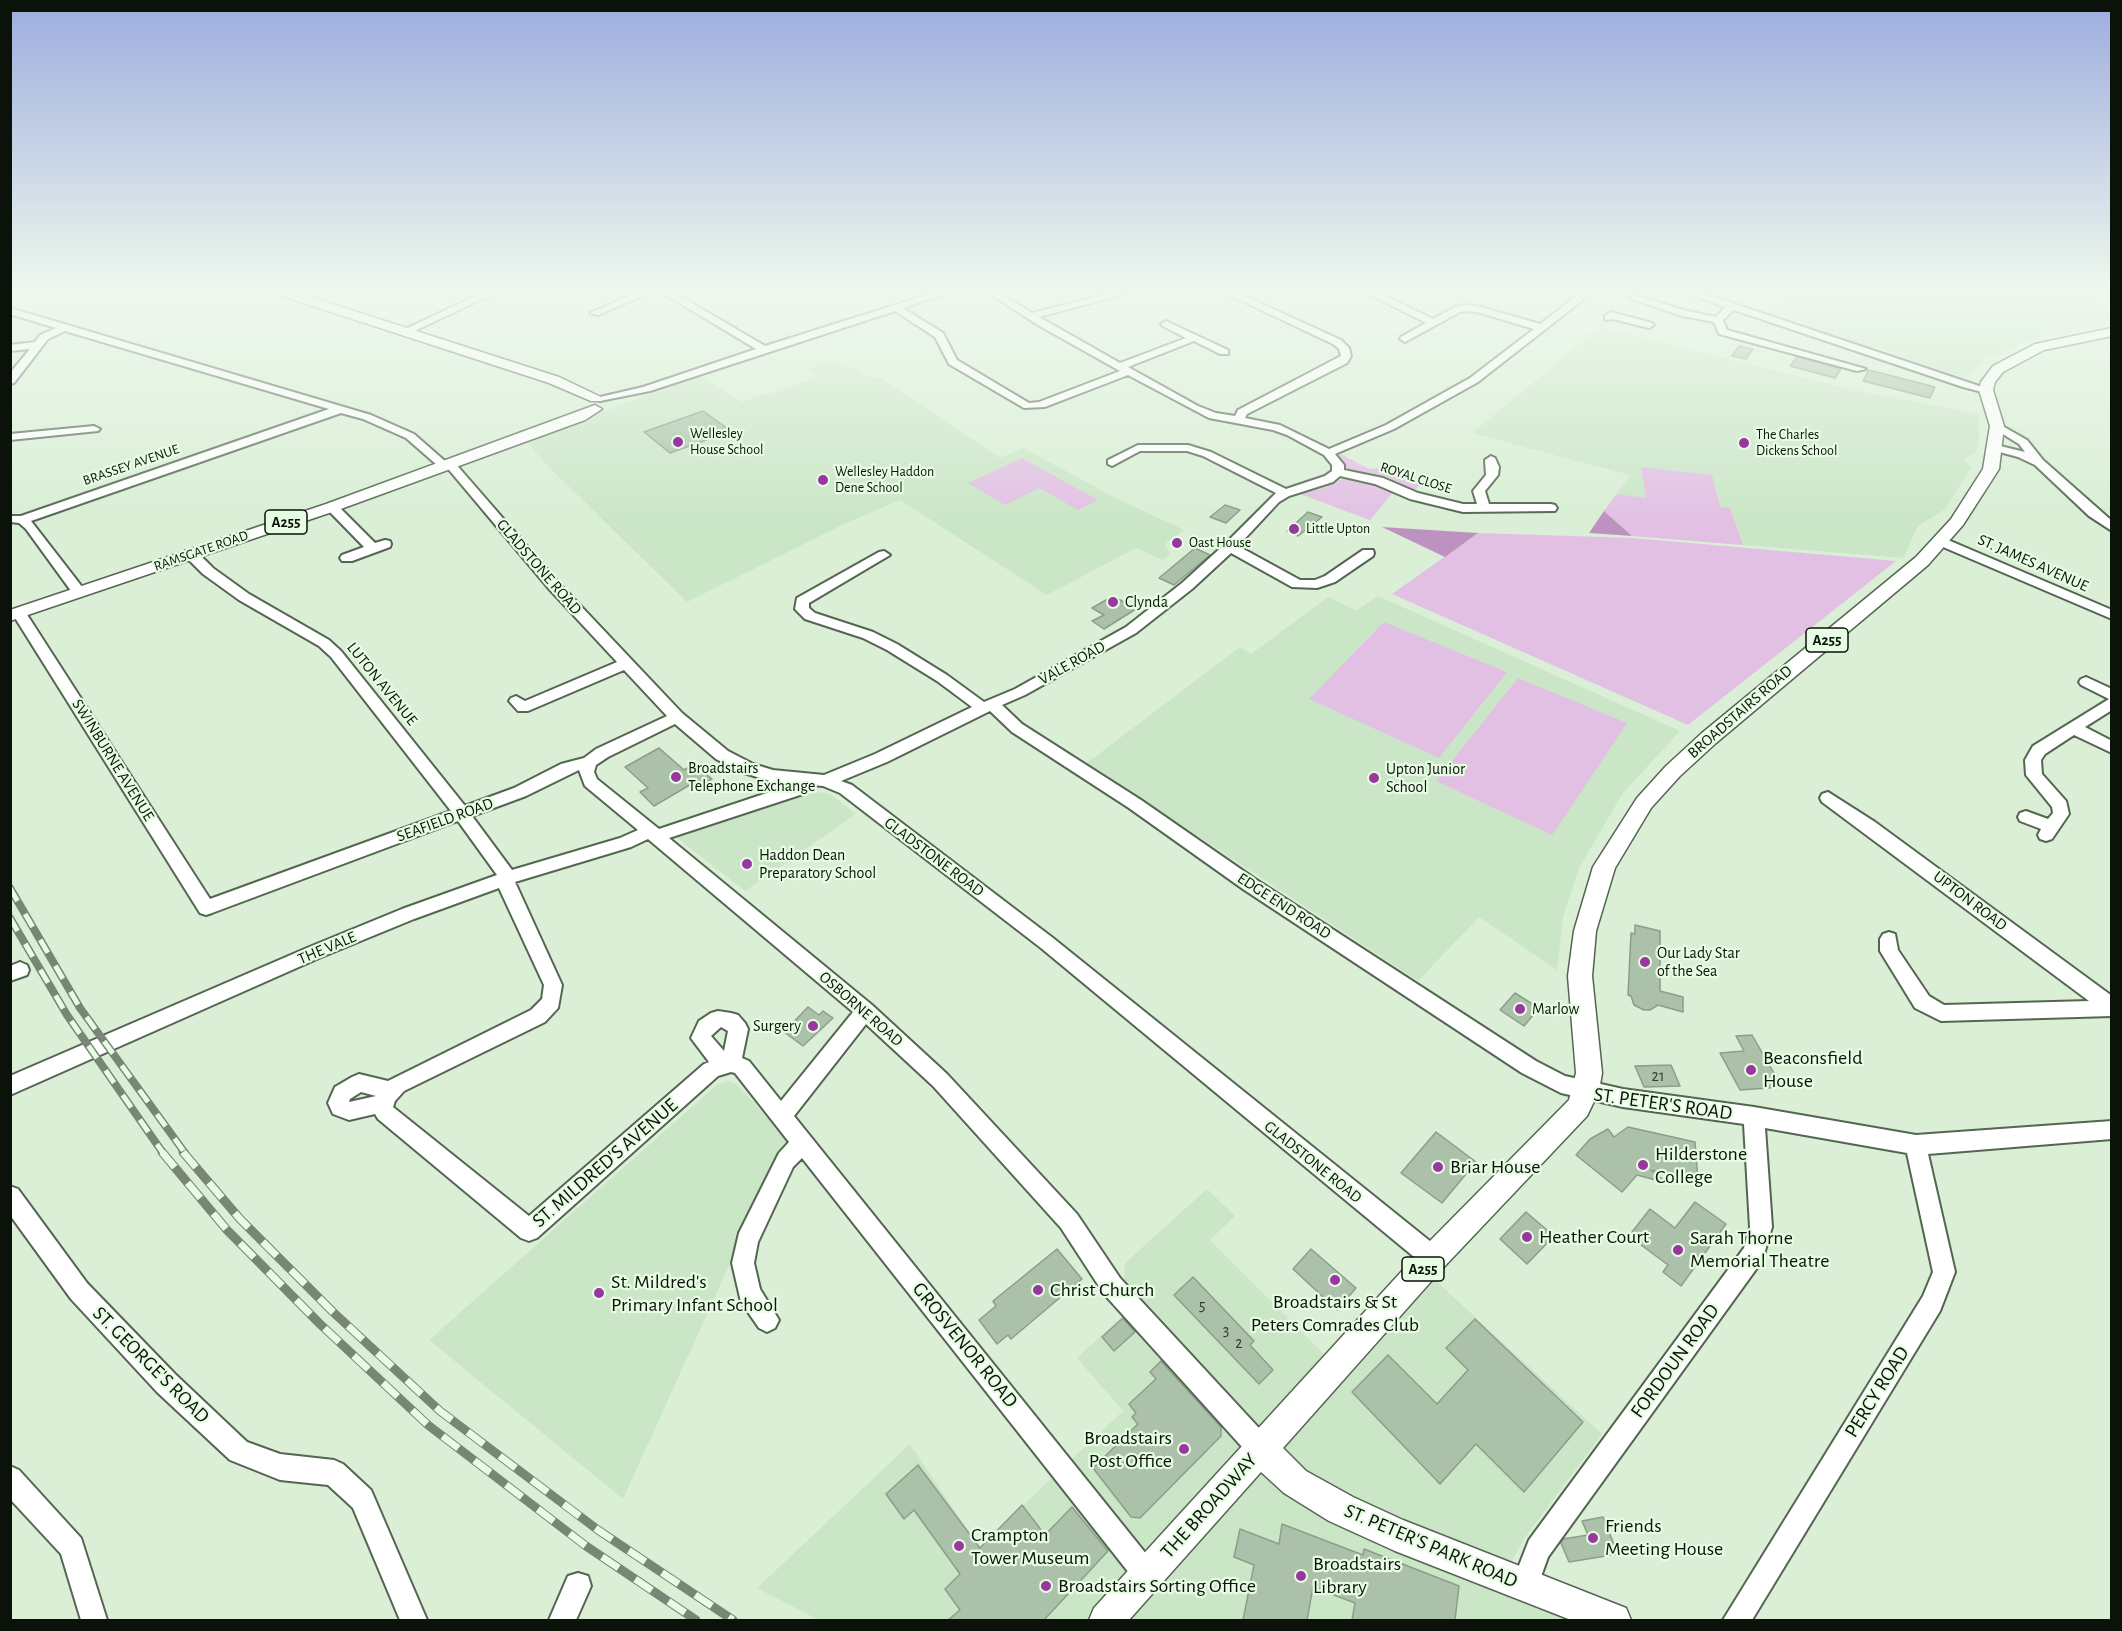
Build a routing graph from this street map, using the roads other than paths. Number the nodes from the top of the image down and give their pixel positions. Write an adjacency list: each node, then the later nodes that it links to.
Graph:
1 (20, 368): 13 (street)
2 (200, 368): 16 (street, GLADSTONE ROAD)
3 (514, 368): 15 (main road)
4 (708, 368): 15 (street)
5 (963, 368): 11 (street)
6 (1331, 368): 17 (street)
7 (1490, 368): 23 (street)
8 (1858, 368): 12 (street)
9 (1917, 368): 14 (street)
10 (1999, 368): 14 (main road)
11 (1123, 369): 17 (street)
12 (1861, 369)
13 (10, 381)
14 (1986, 390): 18 (main road, BROADSTAIRS ROAD / A255)
15 (594, 403): 26 (main road, RAMSGATE ROAD / A255)
16 (338, 410): 26 (street, GLADSTONE ROAD); 32 (street, BRASSEY AVENUE)
17 (1239, 420): 23 (street)
18 (1997, 426): 21 (main road, BROADSTAIRS ROAD / A255); 22 (street)
19 (94, 429): 20 (street)
20 (10, 437)
21 (1996, 448): 22 (street); 34 (main road, BROADSTAIRS ROAD / A255)
22 (2025, 451): 33 (street)
23 (1328, 453): 27 (street)
24 (1491, 460): 30 (street)
25 (1112, 462): 28 (street)
26 (445, 464): 29 (main road, RAMSGATE ROAD / A255); 43 (street, GLADSTONE ROAD)
27 (1338, 472): 28 (street); 30 (street, ROYAL CLOSE)
28 (1285, 493): 35 (street, VALE ROAD)
29 (332, 507): 36 (main road, RAMSGATE ROAD / A255); 38 (street)
30 (1484, 508): 31 (street, ROYAL CLOSE)
31 (1551, 508)
32 (16, 519): 40 (street, BRASSEY AVENUE)
33 (2112, 527)
34 (1941, 541): 42 (street, ST. JAMES AVENUE); 65 (main road, BROADSTAIRS ROAD / A255)
35 (1230, 547): 39 (street); 48 (street, VALE ROAD)
36 (191, 554): 40 (main road, RAMSGATE ROAD / A255); 56 (street, LUTON AVENUE)
37 (885, 555): 48 (street, EDGE END ROAD)
38 (347, 558)
39 (1366, 558)
40 (79, 592): 41 (main road, RAMSGATE ROAD / A255)
41 (15, 614): 60 (street, SWINBURNE AVENUE)
42 (2112, 615)
43 (627, 663): 46 (street); 49 (street, GLADSTONE ROAD)
44 (2086, 682): 45 (street)
45 (2112, 695)
46 (516, 700)
47 (2112, 703): 50 (street)
48 (987, 706): 54 (street, VALE ROAD); 65 (street, EDGE END ROAD)
49 (677, 717): 52 (street, SEAFIELD ROAD); 53 (street, GLADSTONE ROAD)
50 (2072, 727): 51 (street); 57 (street)
51 (2112, 748)
52 (590, 762): 56 (street, SEAFIELD ROAD); 58 (street, OSBORNE ROAD)
53 (807, 779): 54 (street, GLADSTONE ROAD); 58 (street)
54 (825, 780): 72 (street, GLADSTONE ROAD)
55 (1828, 798): 62 (street, UPTON ROAD)
56 (462, 814): 59 (street, LUTON AVENUE); 60 (street, SEAFIELD ROAD)
57 (2026, 817)
58 (654, 834): 59 (street, THE VALE); 63 (street, OSBORNE ROAD)
59 (506, 878): 64 (street, THE VALE); 67 (street, ST. MILDRED'S AVENUE)
60 (206, 908)
61 (1889, 939): 62 (street)
62 (2112, 1007)
63 (865, 1011): 67 (street); 73 (street, OSBORNE ROAD)
64 (10, 1086)
65 (1586, 1091): 66 (street, ST. PETER'S ROAD); 72 (main road, ST. PETER'S ROAD / A255)
66 (1754, 1116): 70 (street, ST. PETER'S ROAD); 79 (street, FORDOUN ROAD)
67 (781, 1117): 69 (street, GROSVENOR ROAD)
68 (2112, 1130): 70 (street, ST. PETER'S ROAD)
69 (802, 1142): 74 (street); 77 (street, GROSVENOR ROAD)
70 (1916, 1145): 85 (street, PERCY ROAD)
71 (10, 1196): 81 (street, ST. GEORGE'S ROAD)
72 (1433, 1258): 75 (main road, ST. PETER'S ROAD / A255)
73 (1112, 1286): 75 (street, THE BROADWAY)
74 (767, 1320)
75 (1261, 1449): 77 (main road, THE BROADWAY / A255); 79 (main road, ST. PETER'S PARK ROAD)
76 (10, 1479): 80 (street)
77 (1146, 1575): 83 (main road, THE BROADWAY / A255)
78 (578, 1586): 82 (street)
79 (1524, 1586): 84 (main road, ST. PETER'S PARK ROAD)
80 (94, 1620)
81 (414, 1620)
82 (562, 1620)
83 (1106, 1620)
84 (1614, 1620)
85 (1737, 1620)

